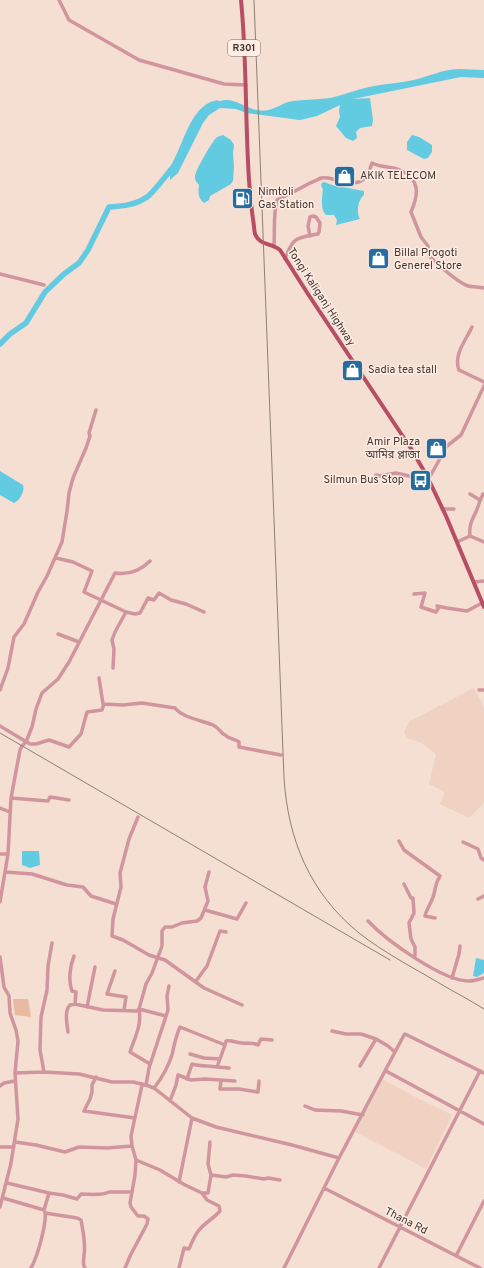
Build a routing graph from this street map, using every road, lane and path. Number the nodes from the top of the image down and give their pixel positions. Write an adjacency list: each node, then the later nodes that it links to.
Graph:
1 (59, 0): 3 (street)
2 (242, 0): 3 (main road, Tongi Kaliganj Highway / R301)
3 (246, 85): 5 (main road, Tongi Kaliganj Highway / R301)
4 (310, 236): 4 (street); 6 (street)
5 (274, 245): 6 (main road, Tongi Kaliganj Highway / R301); 9 (street)
6 (285, 259): 15 (main road, Tongi Kaliganj Highway / R301)
7 (0, 274): 8 (street)
8 (44, 285)
9 (484, 288)
10 (472, 327): 11 (street)
11 (484, 382)
12 (484, 386): 15 (street)
13 (96, 410): 24 (street)
14 (376, 475): 15 (street)
15 (427, 478): 19 (main road, Tongi Kaliganj Highway / R301)
16 (470, 494): 18 (street)
17 (483, 494): 18 (street)
18 (480, 502): 21 (street)
19 (442, 509): 20 (street); 22 (main road, Tongi Kaliganj Highway / R301)
20 (454, 509)
21 (470, 536): 22 (street); 23 (street)
22 (457, 542): 27 (main road, Tongi Kaliganj Highway / R301)
23 (484, 542)
24 (56, 558): 29 (street); 37 (street)
25 (150, 561): 29 (street)
26 (484, 581): 27 (street)
27 (474, 582): 30 (main road, Tongi Kaliganj Highway / R301)
28 (414, 594): 30 (street)
29 (100, 600): 31 (street); 34 (street)
30 (483, 605)
31 (126, 612): 32 (street); 35 (street)
32 (204, 612)
33 (58, 634): 34 (street)
34 (79, 642): 42 (street)
35 (112, 668)
36 (99, 678): 40 (street)
37 (0, 690)
38 (479, 690): 39 (street)
39 (484, 690)
40 (104, 704): 42 (street); 43 (street)
41 (0, 726): 42 (street)
42 (26, 742): 44 (street)
43 (281, 754)
44 (11, 798): 45 (street); 47 (street)
45 (69, 800)
46 (0, 808): 47 (street)
47 (10, 812): 52 (street)
48 (138, 817): 61 (street)
49 (399, 841): 63 (street)
50 (463, 842): 53 (street)
51 (0, 854): 52 (street)
52 (8, 854): 54 (street)
53 (484, 860)
54 (5, 872): 59 (street); 61 (street)
55 (209, 872): 62 (street)
56 (404, 884): 71 (street)
57 (484, 896): 58 (street)
58 (478, 899)
59 (0, 902)
60 (246, 903): 62 (street)
61 (116, 904): 70 (street)
62 (205, 910): 70 (street)
63 (436, 918)
64 (368, 921): 71 (street)
65 (226, 932): 76 (street)
66 (52, 943): 99 (street)
67 (460, 946): 74 (street)
68 (74, 956): 79 (street)
69 (0, 957): 78 (street)
70 (157, 958): 76 (street); 82 (street)
71 (415, 958): 74 (street)
72 (95, 966): 81 (street)
73 (115, 971): 83 (street)
74 (452, 978): 75 (street)
75 (484, 978)
76 (196, 981): 80 (street)
77 (169, 986): 84 (street)
78 (2, 988): 100 (street)
79 (75, 1004): 81 (street); 86 (street)
80 (242, 1005)
81 (87, 1007): 83 (street)
82 (139, 1009): 83 (street); 84 (street); 93 (street)
83 (124, 1010)
84 (166, 1016): 93 (street)
85 (332, 1031): 88 (street)
86 (68, 1032)
87 (272, 1040): 89 (street)
88 (376, 1040): 90 (street); 94 (street)
89 (224, 1045): 92 (street); 110 (street)
90 (395, 1052): 97 (street); 98 (street)
91 (190, 1054): 92 (street)
92 (220, 1059): 95 (street)
93 (150, 1064): 109 (street)
94 (360, 1066)
95 (217, 1067): 96 (street); 103 (street)
96 (229, 1068)
97 (386, 1071): 113 (street); 114 (street)
98 (480, 1071): 101 (street); 113 (street)
99 (44, 1072): 100 (street); 102 (street)
100 (15, 1073): 104 (street)
101 (484, 1073)
102 (96, 1077): 109 (street); 115 (street)
103 (187, 1079): 105 (street); 111 (street)
104 (15, 1081): 108 (street); 118 (street)
105 (221, 1081): 106 (street); 107 (street)
106 (235, 1081)
107 (259, 1081)
108 (0, 1085)
109 (144, 1085): 110 (street); 115 (street)
110 (154, 1088): 111 (street)
111 (170, 1101): 116 (street)
112 (305, 1106): 114 (street)
113 (459, 1111): 117 (street); 138 (street)
114 (363, 1115): 123 (street)
115 (135, 1118): 121 (street)
116 (192, 1118): 123 (street); 127 (street)
117 (484, 1124)
118 (15, 1142): 121 (street); 122 (street)
119 (210, 1142): 125 (street)
120 (0, 1146): 122 (street)
121 (132, 1146): 124 (street)
122 (14, 1147): 128 (street)
123 (340, 1158): 130 (street)
124 (136, 1160): 127 (street); 131 (street)
125 (211, 1175): 126 (street); 133 (street)
126 (280, 1180)
127 (178, 1182): 133 (street)
128 (6, 1185): 129 (street); 132 (street); 134 (street)
129 (0, 1187)
130 (324, 1188): 138 (street, Thana Rd); 144 (street)
131 (132, 1192): 132 (street); 142 (street)
132 (49, 1193): 137 (street)
133 (202, 1193): 143 (street)
134 (3, 1198): 136 (street); 137 (street)
135 (484, 1201): 139 (street)
136 (0, 1207)
137 (44, 1212): 140 (street); 141 (street)
138 (400, 1227): 139 (street, Thana Rd); 145 (street)
139 (456, 1256): 146 (street, Thana Rd)
140 (31, 1268)
141 (84, 1268)
142 (125, 1268)
143 (179, 1268)
144 (284, 1268)
145 (378, 1268)
146 (480, 1268)

